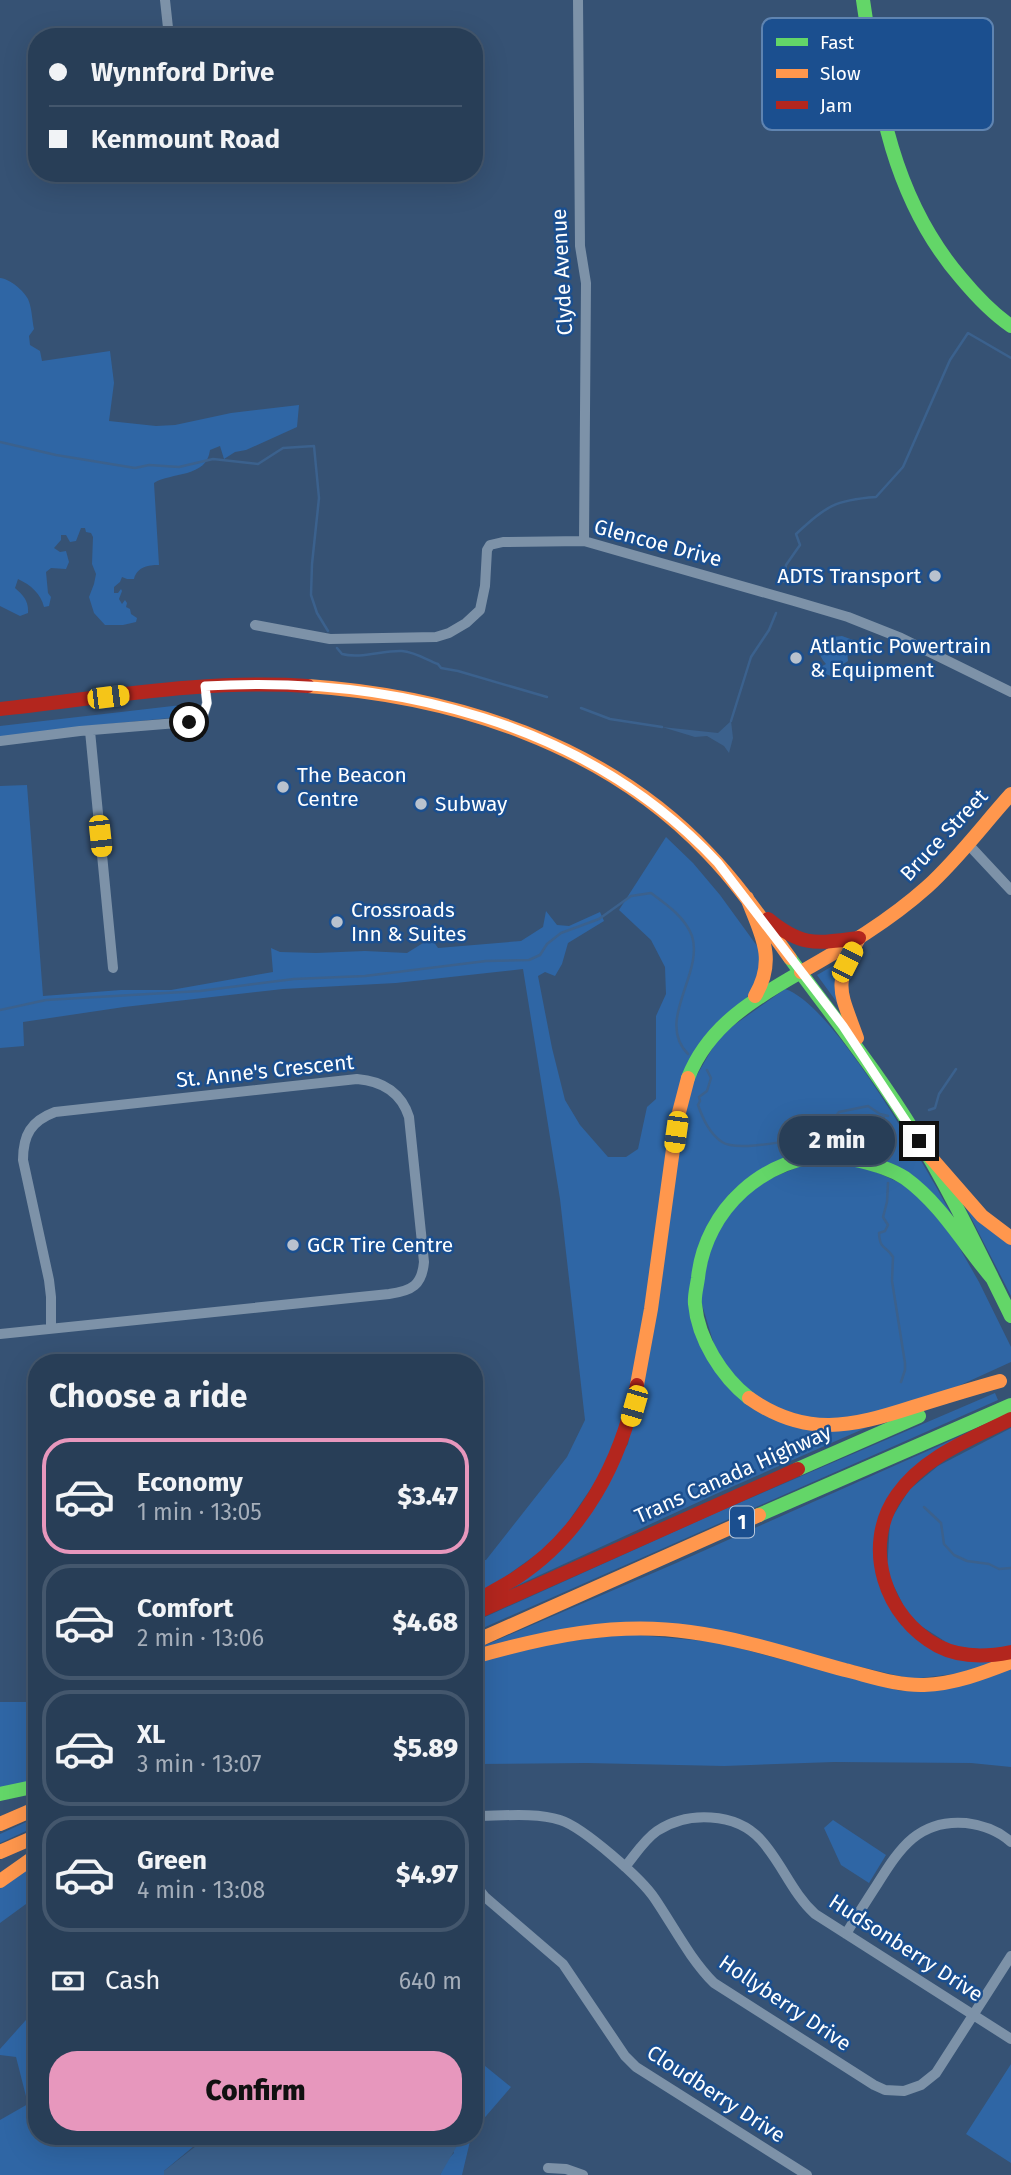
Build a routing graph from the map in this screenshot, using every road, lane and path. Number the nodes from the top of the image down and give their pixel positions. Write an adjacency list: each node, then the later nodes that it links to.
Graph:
1 (165, 0): 5 (street)
2 (578, 0): 8 (street, Clyde Avenue)
3 (863, 0): 4 (main road)
4 (866, 18)
5 (168, 28)
6 (886, 130): 7 (main road)
7 (1011, 326)
8 (584, 541): 9 (street, Glencoe Drive); 11 (street, Glencoe Drive)
9 (255, 625)
10 (205, 686): 12 (main road); 13 (street); 18 (main road)
11 (1011, 692)
12 (0, 709)
13 (90, 731): 14 (street); 20 (street)
14 (0, 741)
15 (1011, 794): 16 (main road, Bruce Street)
16 (967, 844): 17 (street); 19 (main road, Bruce Street)
17 (1011, 890)
18 (747, 898): 19 (main road); 21 (main road); 22 (main road)
19 (859, 938): 21 (main road, Bruce Street); 23 (main road)
20 (113, 968)
21 (801, 972): 22 (main road, Bruce Street); 23 (main road)
22 (749, 1005): 33 (main road, Bruce Street)
23 (864, 1056): 24 (main road)
24 (927, 1153): 25 (main road); 26 (main road)
25 (1011, 1238)
26 (992, 1278): 27 (main road); 30 (main road)
27 (1011, 1316)
28 (51, 1328): 28 (street, St. Anne's Crescent); 29 (street, St. Anne's Crescent)
29 (0, 1334)
30 (1006, 1378): 34 (main road, Trans Canada Highway / 1)
31 (1011, 1405): 35 (main road, 1)
32 (1011, 1419): 36 (main road)
33 (483, 1597)
34 (483, 1610)
35 (483, 1638)
36 (1011, 1652)
37 (483, 1654): 38 (main road)
38 (1011, 1662)
39 (28, 1788): 40 (main road)
40 (0, 1794)
41 (28, 1812): 43 (main road)
42 (483, 1816): 48 (street, Hollyberry Drive)
43 (0, 1824)
44 (28, 1840): 46 (main road)
45 (1011, 1842): 51 (street)
46 (0, 1852)
47 (28, 1861): 49 (main road)
48 (625, 1867): 51 (street, Hudsonberry Drive); 53 (street, Hollyberry Drive)
49 (0, 1881)
50 (483, 1894): 56 (street, Cloudberry Drive)
51 (846, 1934): 53 (street, Hudsonberry Drive)
52 (1011, 1956): 53 (street, Hollyberry Drive)
53 (974, 2015): 54 (street, Hudsonberry Drive)
54 (1011, 2039)
55 (548, 2168): 57 (street)
56 (804, 2174)
57 (583, 2175)

